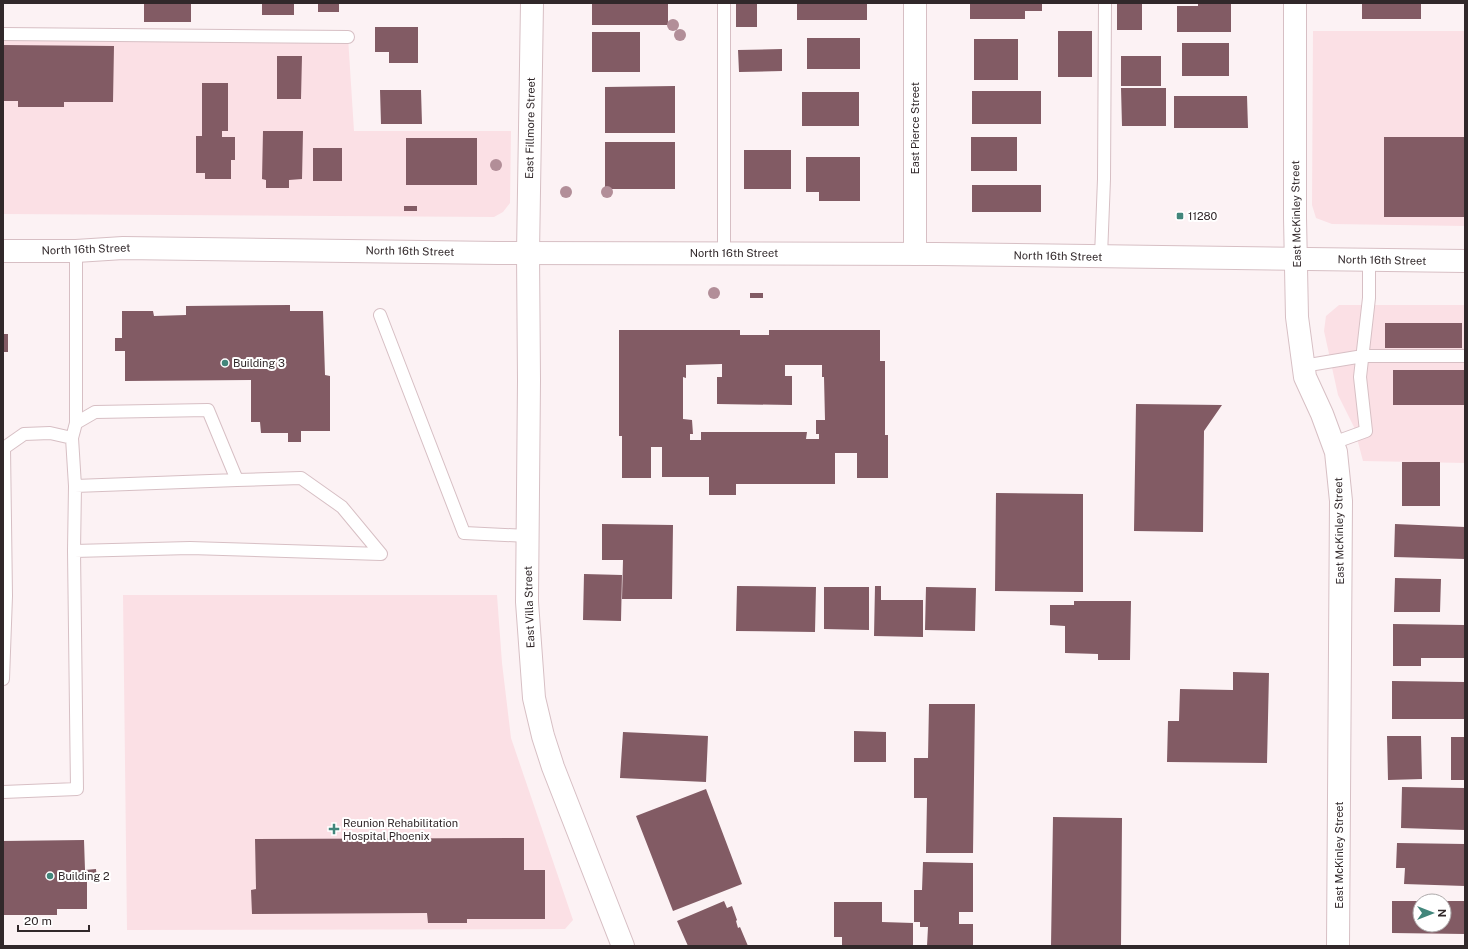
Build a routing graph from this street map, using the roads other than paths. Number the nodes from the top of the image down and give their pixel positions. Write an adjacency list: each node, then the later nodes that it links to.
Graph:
1 (532, 3): 11 (street, East Fillmore Street)
2 (724, 3): 10 (lane)
3 (915, 3): 12 (street, East Pierce Street)
4 (1104, 3): 13 (lane)
5 (1295, 3): 14 (street, East McKinley Street)
6 (3, 34): 7 (lane)
7 (348, 37)
8 (3, 251): 9 (street, North 16th Street)
9 (76, 251): 11 (street, North 16th Street); 21 (lane)
10 (724, 252): 11 (street, North 16th Street); 12 (street, North 16th Street)
11 (528, 253): 26 (street, East Villa Street)
12 (915, 254): 13 (street, North 16th Street)
13 (1101, 256): 14 (street, North 16th Street)
14 (1296, 259): 15 (street, North 16th Street); 20 (street, East McKinley Street)
15 (1370, 260): 16 (street, North 16th Street); 18 (lane)
16 (1465, 261)
17 (380, 315): 26 (lane)
18 (1363, 356): 19 (lane); 20 (lane); 23 (lane)
19 (1465, 356)
20 (1303, 366): 23 (street, East McKinley Street)
21 (76, 423): 22 (lane); 24 (lane)
22 (72, 438): 25 (lane); 28 (lane)
23 (1333, 443): 32 (street, East McKinley Street)
24 (237, 480): 25 (lane); 27 (lane)
25 (75, 486): 27 (lane)
26 (528, 536): 31 (street, East Villa Street)
27 (74, 551): 30 (lane)
28 (4, 597): 29 (lane)
29 (3, 679)
30 (3, 792)
31 (624, 946)
32 (1338, 946)

